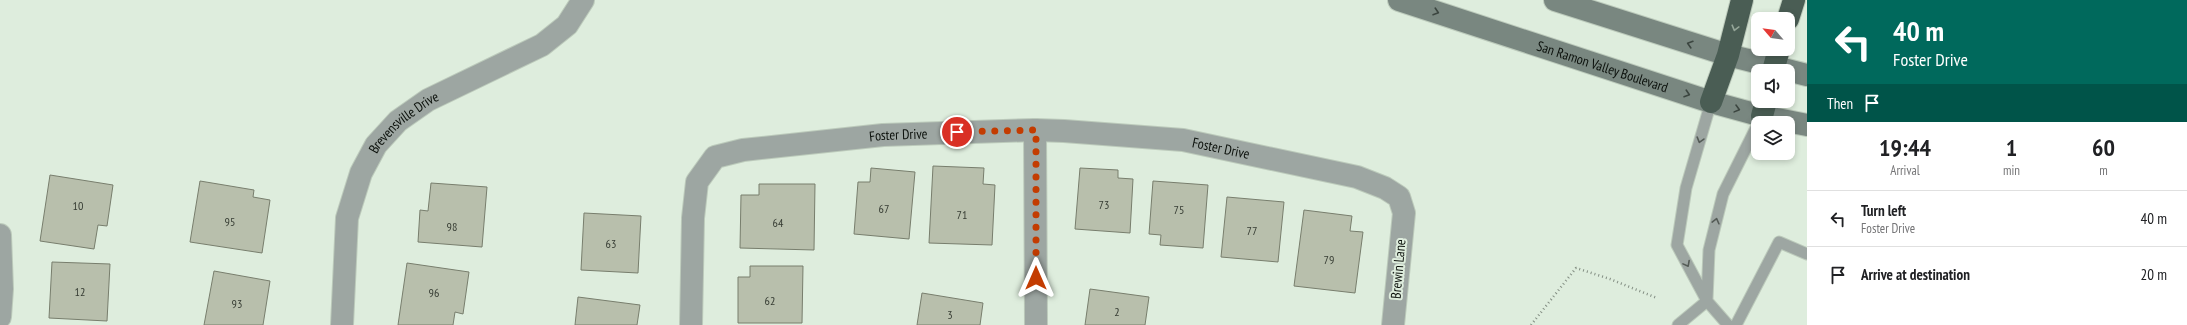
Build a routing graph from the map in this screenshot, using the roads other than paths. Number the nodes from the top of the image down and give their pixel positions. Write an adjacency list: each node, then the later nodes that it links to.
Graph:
1 (582, 0): 21 (street, Brevensville Drive)
2 (1400, 0): 10 (main road, San Ramon Valley Boulevard, one-way to 10)
3 (1555, 0): 7 (main road, one-way to 3)
4 (1742, 0): 7 (highway, one-way to 7)
5 (1794, 0): 6 (highway)
6 (1790, 12)
7 (1728, 55): 8 (main road); 10 (highway)
8 (1775, 62): 9 (main road)
9 (1807, 75)
10 (1711, 102): 11 (main road, San Ramon Valley Boulevard, one-way to 11); 19 (lane, one-way to 19)
11 (1761, 116)
12 (1795, 123): 13 (main road, San Ramon Valley Boulevard)
13 (1807, 125)
14 (1036, 130): 16 (street, Foster Drive); 22 (street, Foster Drive); 23 (street)
15 (1751, 137): 19 (lane, one-way to 15)
16 (1404, 213): 24 (street, Brewin Lane)
17 (0, 235): 20 (street)
18 (1807, 254): 27 (lane)
19 (1707, 301): 25 (lane); 26 (lane)
20 (0, 317)
21 (342, 325)
22 (691, 325)
23 (1036, 325)
24 (1393, 325)
25 (1678, 325)
26 (1728, 325)
27 (1736, 325)

